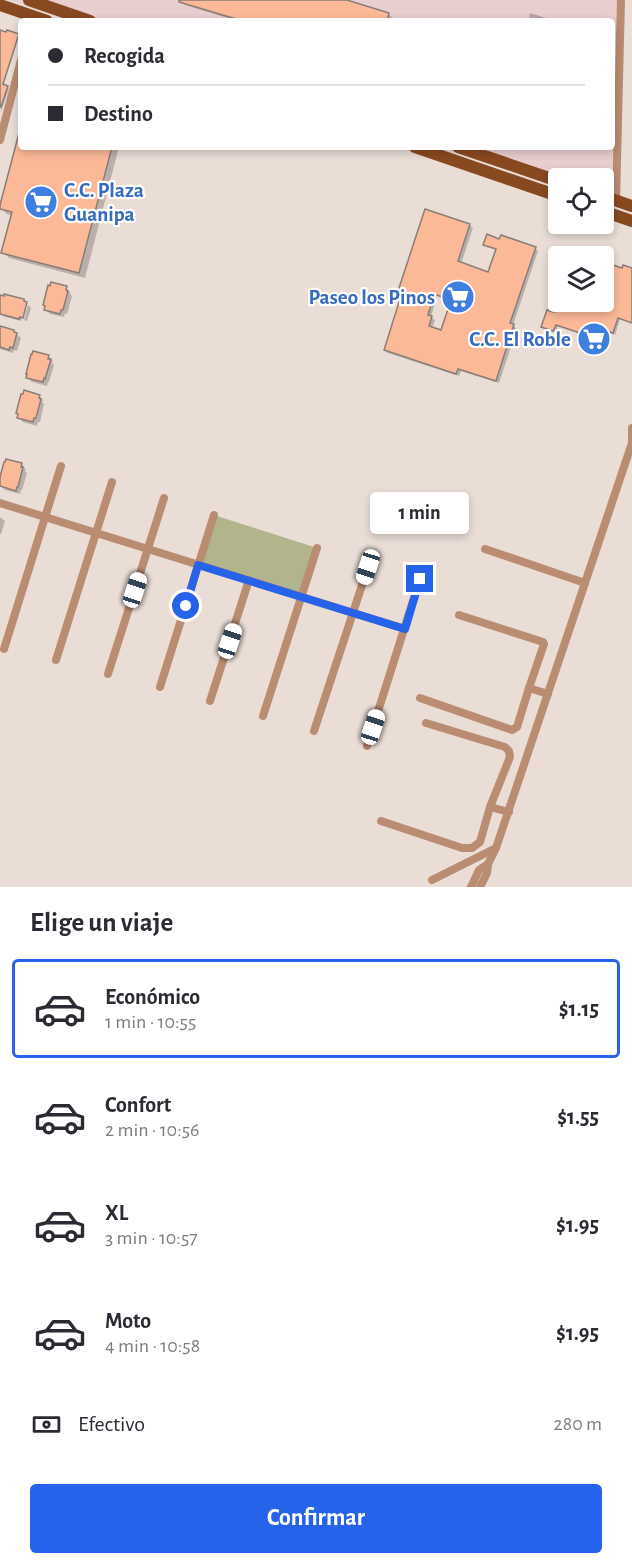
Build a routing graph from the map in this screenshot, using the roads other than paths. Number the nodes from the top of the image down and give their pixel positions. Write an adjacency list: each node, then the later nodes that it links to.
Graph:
1 (29, 0): 5 (main road)
2 (621, 0): 12 (street)
3 (0, 5): 4 (main road)
4 (32, 18)
5 (81, 18)
6 (18, 71): 7 (street)
7 (0, 140)
8 (424, 150): 11 (main road)
9 (467, 150): 10 (main road)
10 (548, 178)
11 (548, 193)
12 (616, 201): 13 (main road)
13 (632, 206)
14 (614, 215): 15 (main road)
15 (632, 221)
16 (632, 428): 17 (street)
17 (632, 442): 32 (street)
18 (61, 466): 23 (street)
19 (112, 482): 24 (street)
20 (164, 498): 26 (street)
21 (0, 503): 23 (street)
22 (214, 515): 28 (street)
23 (45, 517): 24 (street); 37 (street)
24 (96, 533): 26 (street); 38 (street)
25 (317, 548): 33 (street)
26 (148, 549): 28 (street); 39 (street)
27 (485, 549): 32 (street)
28 (198, 565): 31 (street); 40 (street)
29 (368, 567): 34 (street)
30 (420, 579): 36 (street)
31 (249, 580): 33 (street); 44 (street)
32 (585, 583): 42 (street)
33 (301, 597): 34 (street); 45 (street)
34 (353, 613): 36 (street); 47 (street)
35 (459, 615): 41 (street)
36 (405, 629): 48 (street)
37 (4, 648)
38 (56, 660)
39 (108, 674)
40 (160, 687)
41 (529, 688): 42 (street); 43 (street)
42 (548, 694): 50 (street)
43 (420, 698)
44 (210, 701)
45 (263, 716)
46 (426, 723): 49 (street)
47 (314, 731)
48 (367, 746)
49 (490, 807): 50 (street); 51 (street)
50 (509, 812): 52 (street)
51 (381, 821)
52 (496, 848): 53 (street); 54 (street)
53 (488, 864): 55 (street); 56 (street)
54 (432, 880)
55 (471, 887)
56 (480, 887)

